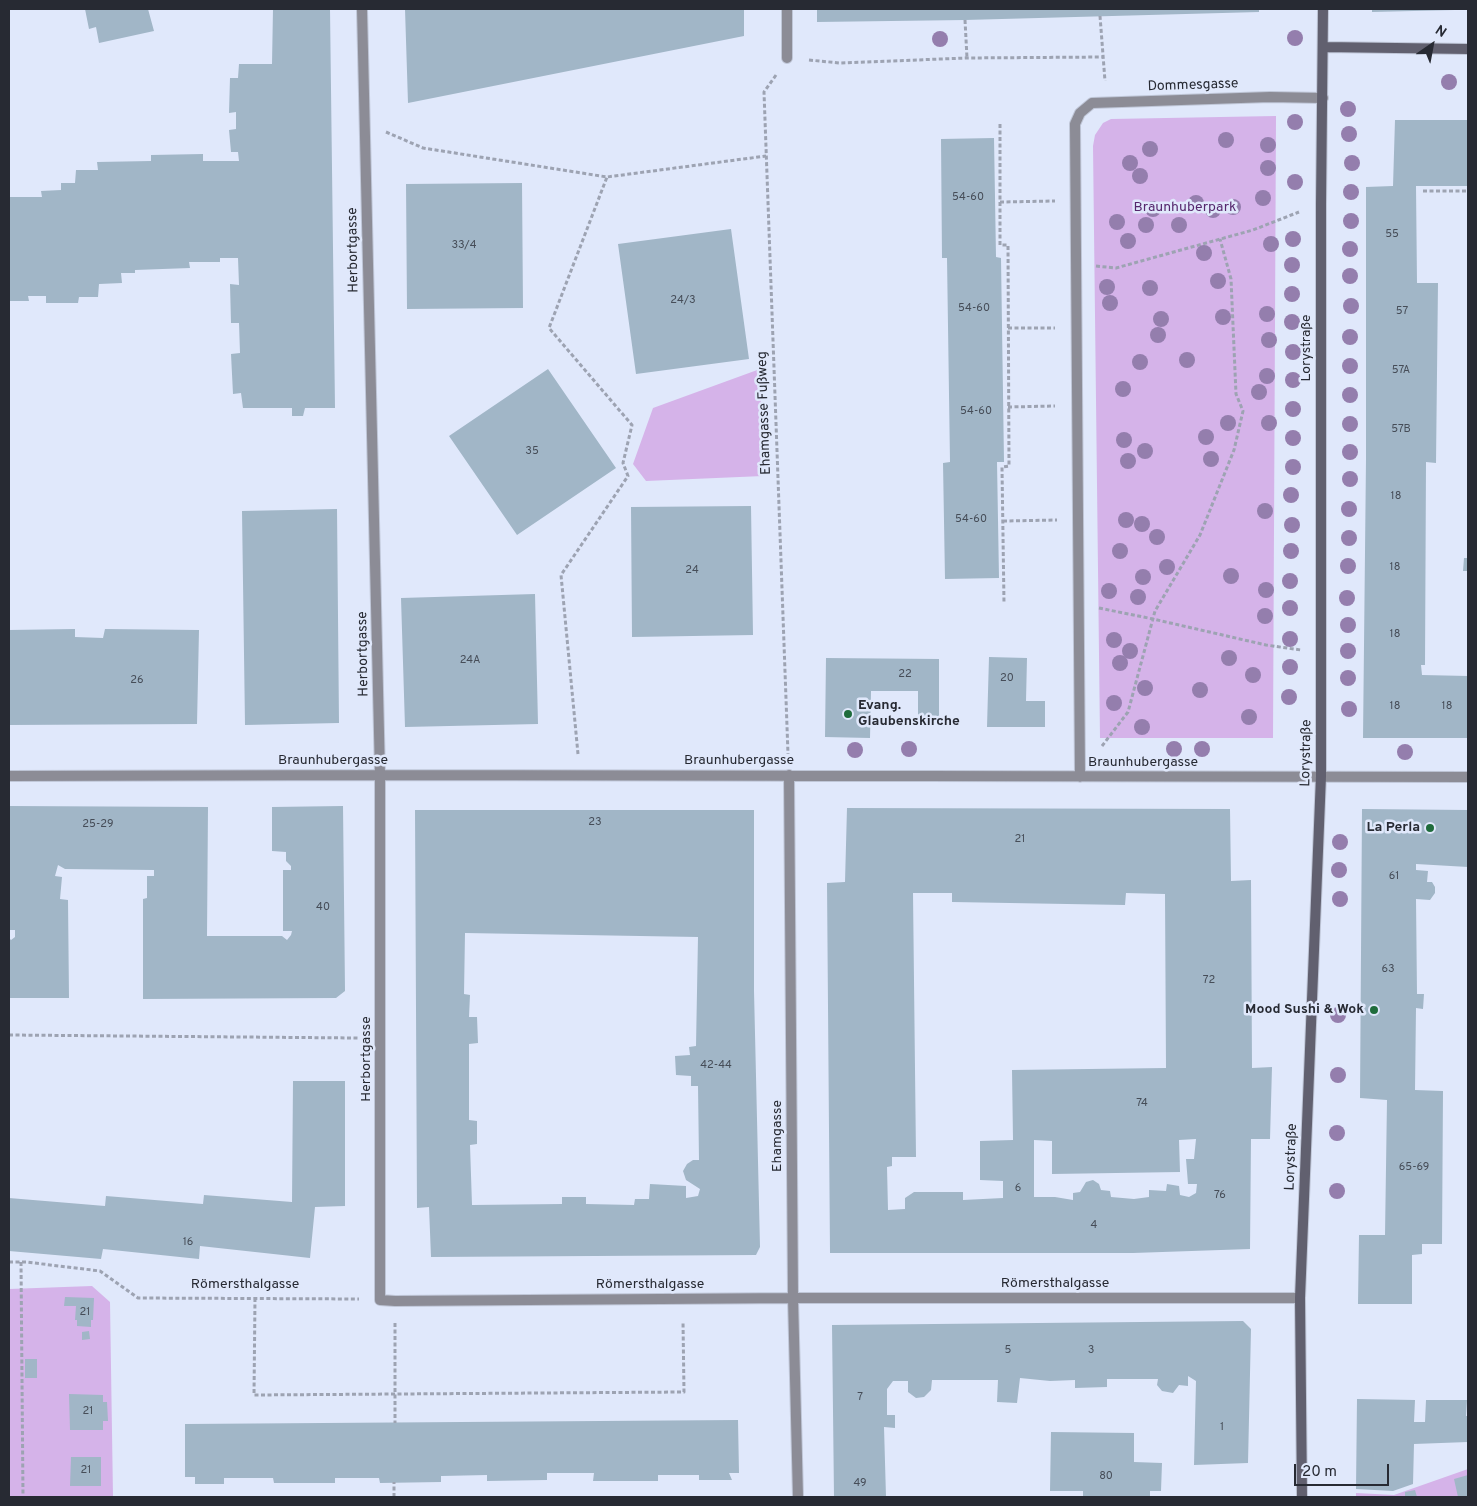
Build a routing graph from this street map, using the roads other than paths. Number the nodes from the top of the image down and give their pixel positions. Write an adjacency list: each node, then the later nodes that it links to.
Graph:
1 (362, 9): 8 (street, Herbortgasse)
2 (787, 9): 6 (street)
3 (1324, 9): 4 (street, Lorystraße)
4 (1323, 47): 5 (street); 7 (street, Lorystraße)
5 (1468, 49)
6 (788, 58)
7 (1323, 98): 11 (street, Lorystraße); 12 (street, Dommesgasse)
8 (380, 774): 9 (street, Braunhubergasse); 10 (street, Braunhubergasse); 16 (street, Herbortgasse)
9 (789, 775): 12 (street, Braunhubergasse); 14 (street, Ehamgasse)
10 (9, 776)
11 (1321, 776): 12 (street, Braunhubergasse); 13 (street, Braunhubergasse); 15 (street, Lorystraße)
12 (1080, 777)
13 (1468, 777)
14 (793, 1298): 15 (street, Römersthalgasse); 16 (street, Römersthalgasse); 17 (street, Ehamgasse)
15 (1300, 1298): 18 (street, Lorystraße)
16 (380, 1300)
17 (798, 1497)
18 (1302, 1497)

